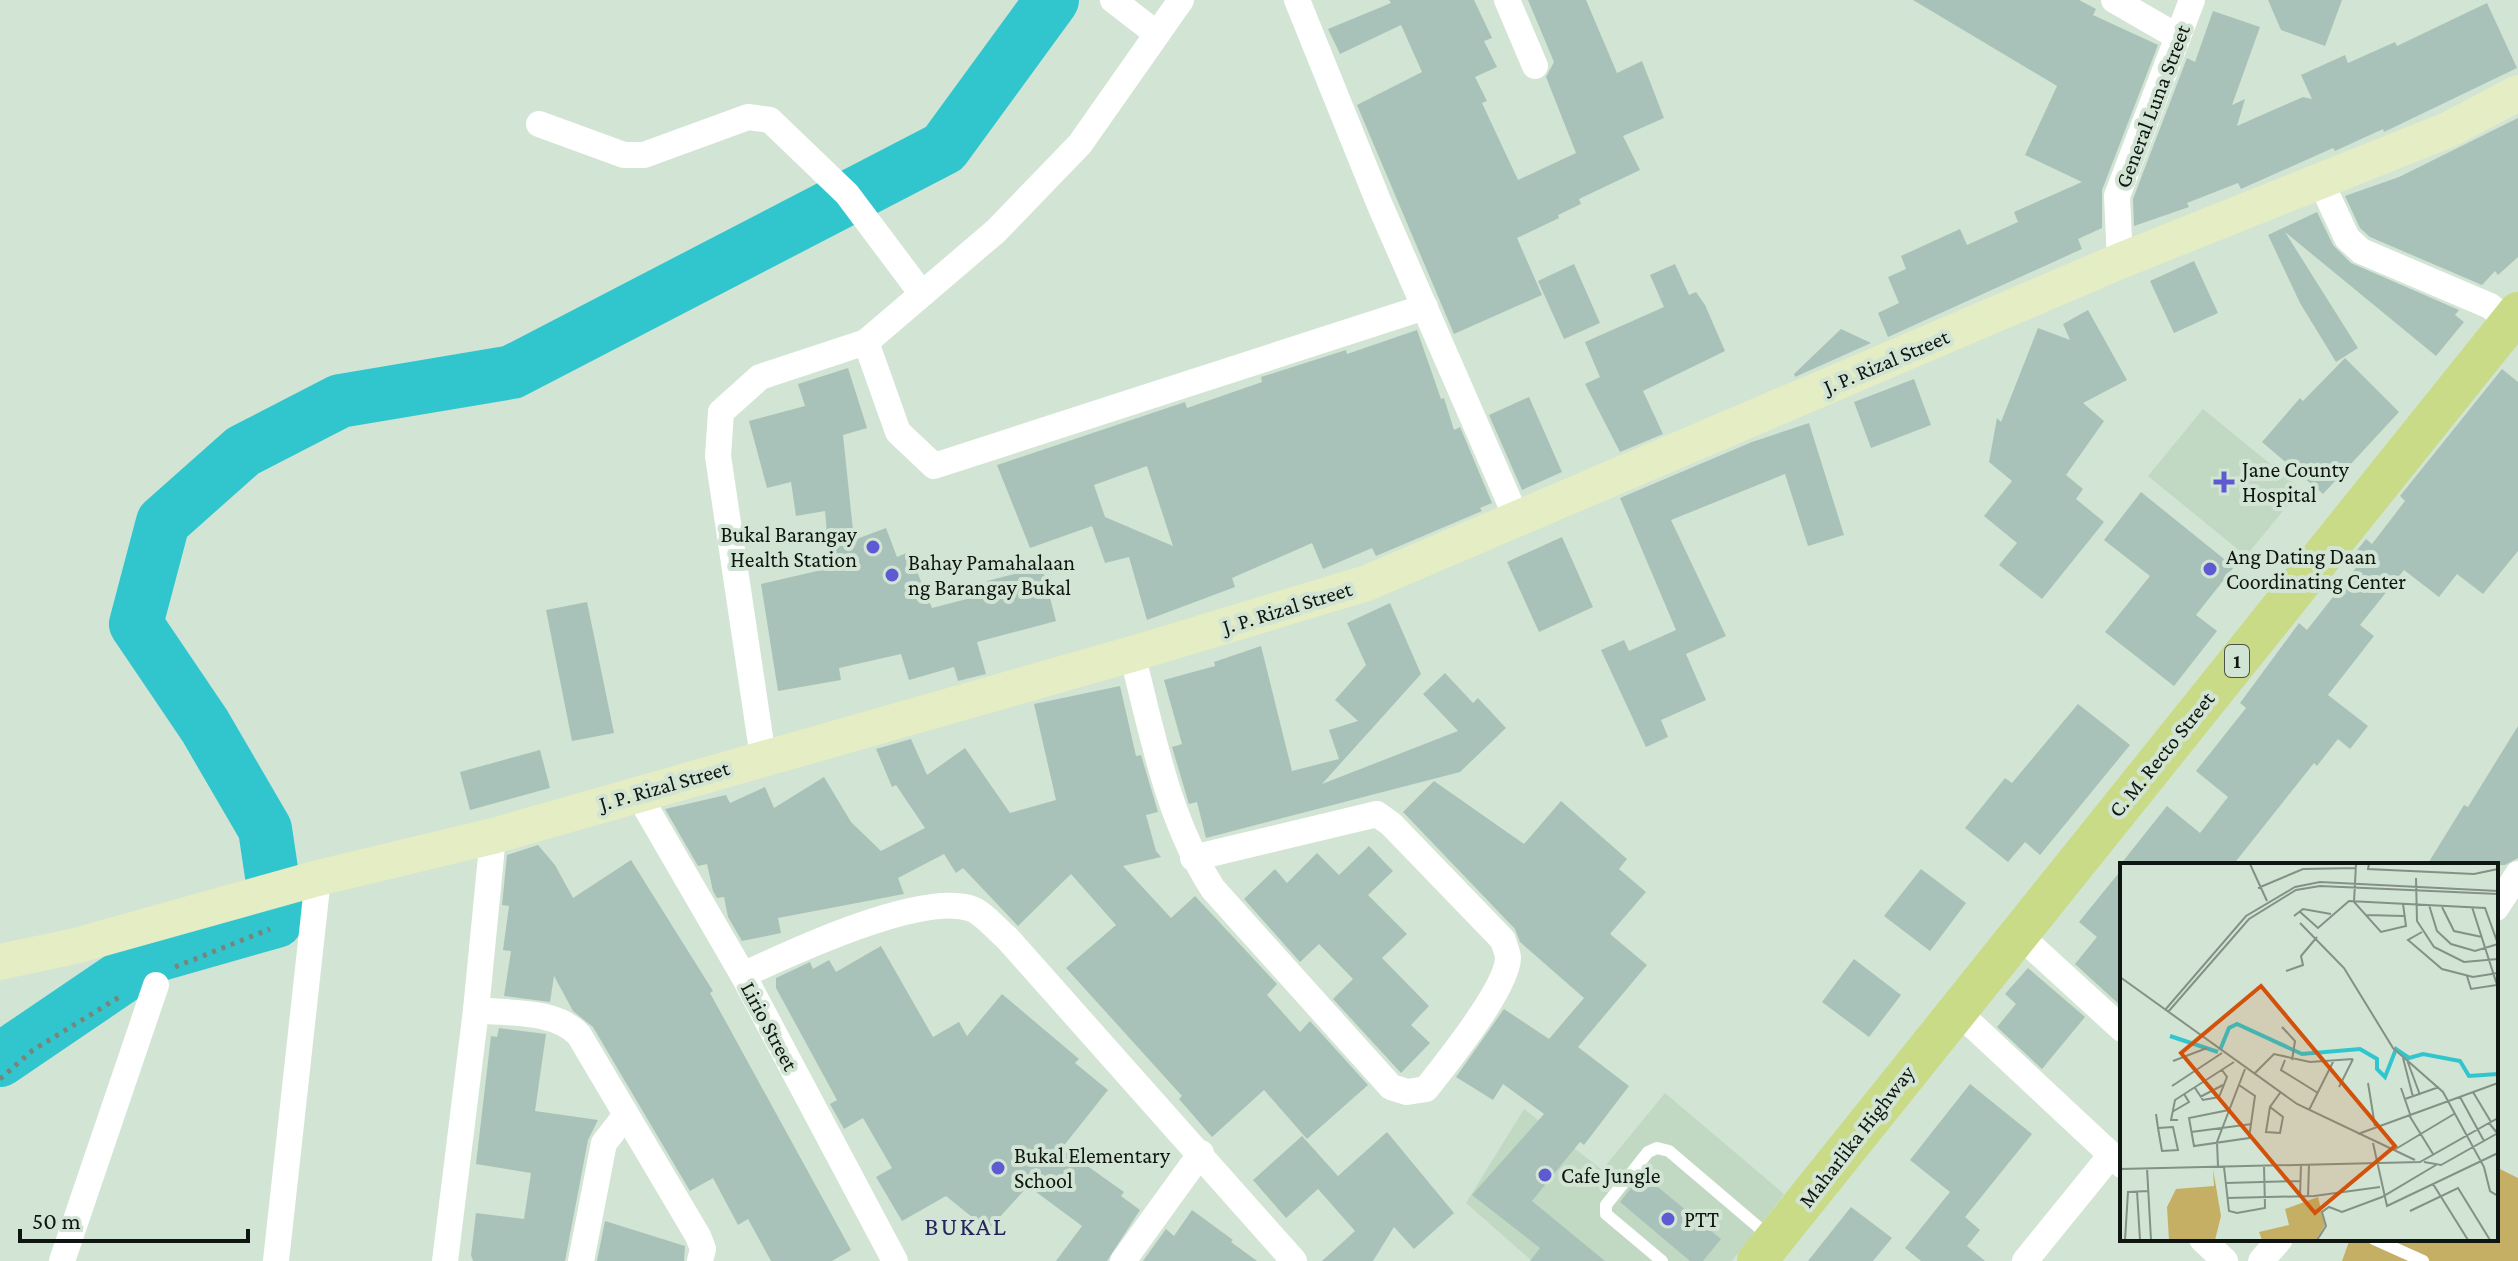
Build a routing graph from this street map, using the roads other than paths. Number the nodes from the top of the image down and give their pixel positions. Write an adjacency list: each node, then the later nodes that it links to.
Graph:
1 (1113, 0): 7 (street)
2 (1181, 0): 7 (street)
3 (1297, 0): 15 (street)
4 (1507, 0): 9 (street)
5 (2114, 0): 8 (street)
6 (2192, 0): 8 (street, General Luna Street)
7 (1157, 34): 14 (street)
8 (2178, 37): 13 (street, General Luna Street)
9 (1535, 66)
10 (2518, 93): 12 (main road, J. P. Rizal Street)
11 (539, 124): 14 (street)
12 (2320, 180): 13 (main road, J. P. Rizal Street); 16 (street)
13 (2120, 261): 18 (main road, J. P. Rizal Street)
14 (922, 294): 17 (street)
15 (1425, 307): 17 (street); 18 (street)
16 (2515, 321): 27 (main road, C. M. Recto Street / 1)
17 (866, 342): 20 (street)
18 (1517, 519): 19 (main road, J. P. Rizal Street)
19 (1132, 654): 20 (main road, J. P. Rizal Street); 23 (street)
20 (763, 757): 21 (main road, J. P. Rizal Street)
21 (638, 794): 22 (main road, J. P. Rizal Street); 29 (street, Lirio Street)
22 (493, 836): 25 (main road, J. P. Rizal Street); 31 (street)
23 (1193, 858): 23 (street)
24 (2518, 874): 26 (street)
25 (318, 878): 28 (main road, J. P. Rizal Street); 43 (street)
26 (2498, 905)
27 (2017, 933): 32 (main road, C. M. Recto Street / 1); 33 (street)
28 (0, 962)
29 (743, 975): 35 (street); 42 (street, Lirio Street)
30 (156, 985): 41 (street)
31 (476, 1010): 34 (street); 44 (street)
32 (1956, 1010): 36 (street); 40 (main road, Maharlika Highway / 1)
33 (2120, 1027)
34 (626, 1115): 45 (street); 46 (street)
35 (1201, 1153): 47 (street); 48 (street)
36 (2116, 1160): 50 (street)
37 (2204, 1241): 51 (street)
38 (2278, 1241): 52 (street)
39 (2378, 1241): 53 (lane)
40 (1765, 1251): 49 (lane)
41 (67, 1260)
42 (894, 1260)
43 (276, 1261)
44 (445, 1261)
45 (581, 1261)
46 (700, 1261)
47 (1123, 1261)
48 (1294, 1261)
49 (1662, 1261)
50 (2025, 1261)
51 (2225, 1261)
52 (2261, 1261)
53 (2423, 1261)

